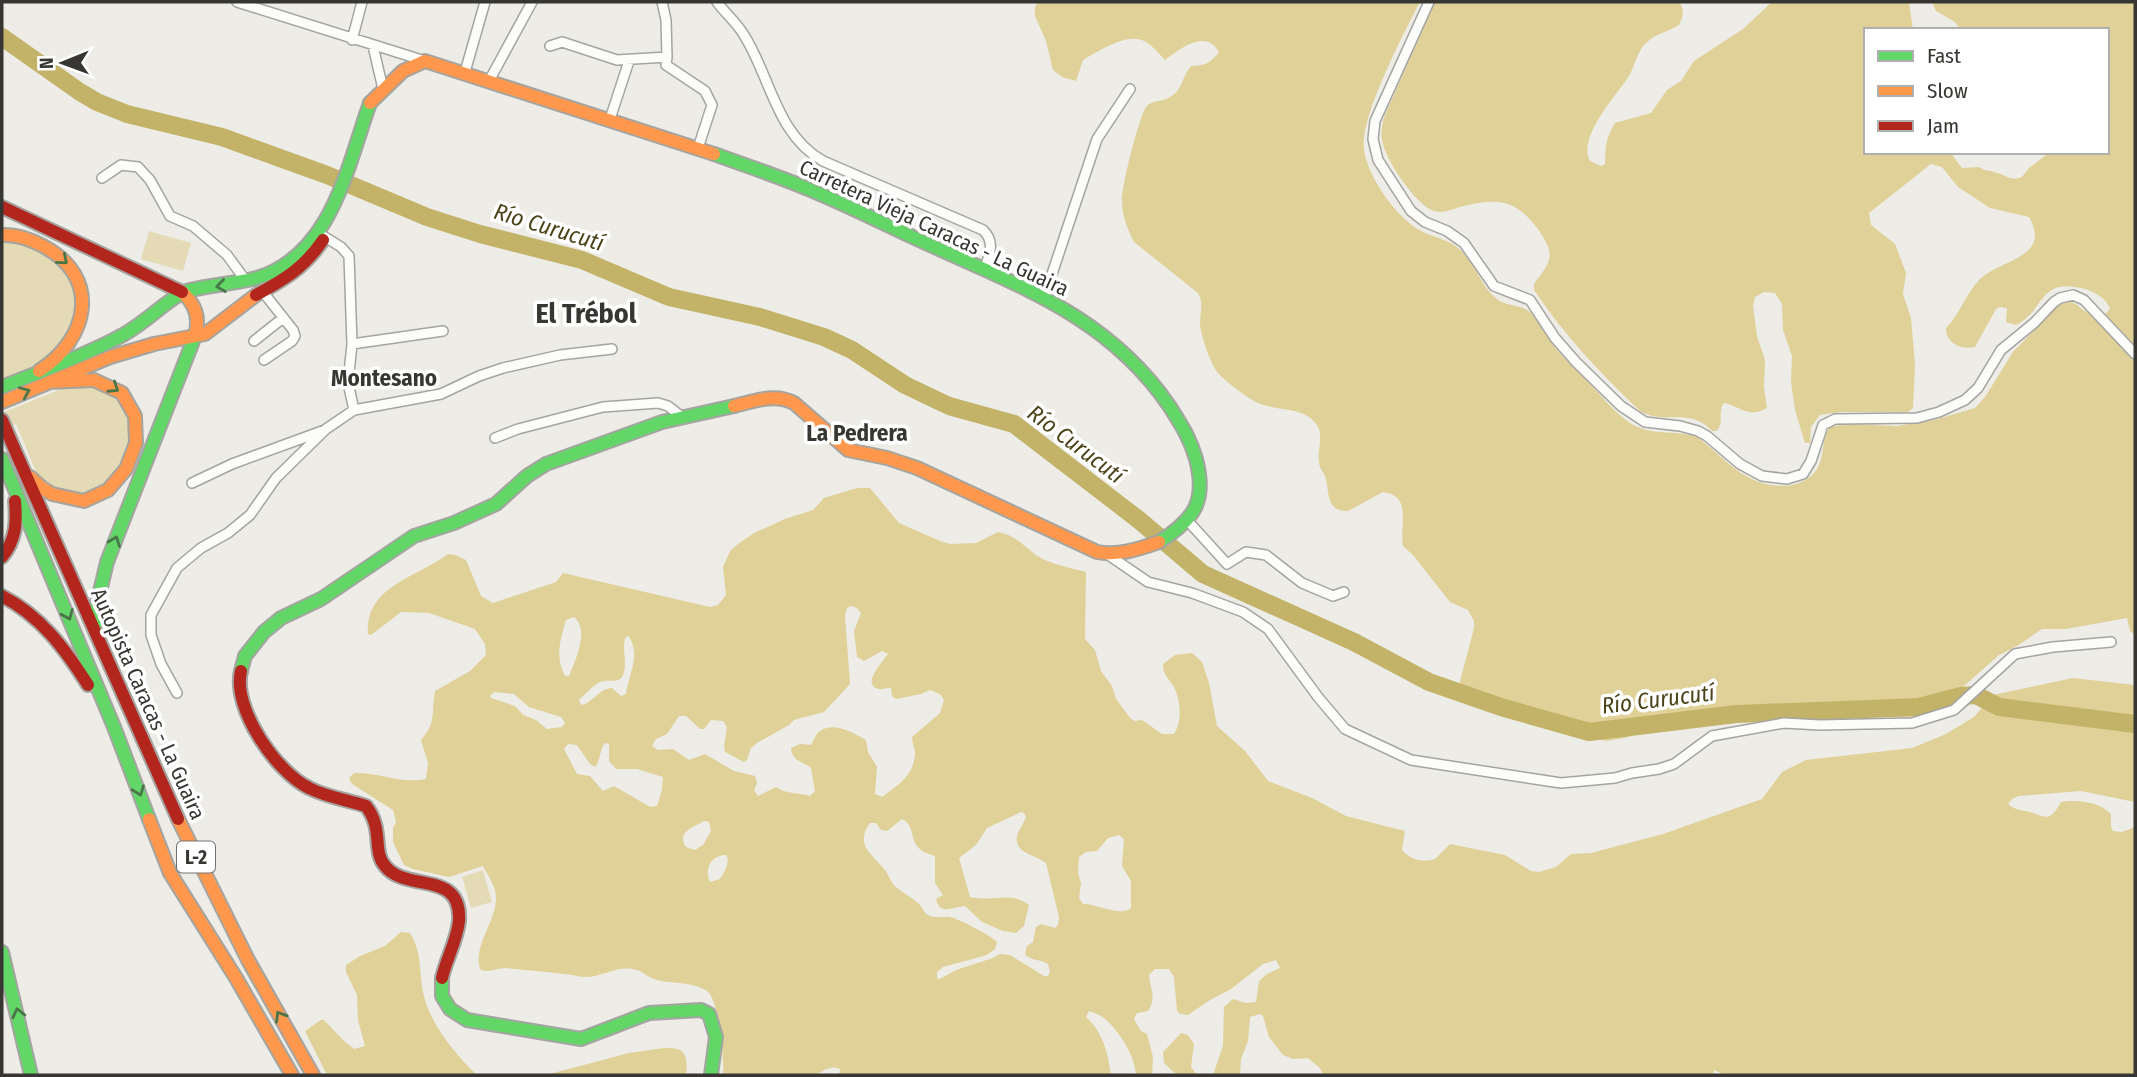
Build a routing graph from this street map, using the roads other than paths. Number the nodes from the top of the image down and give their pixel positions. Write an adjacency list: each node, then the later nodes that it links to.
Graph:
1 (237, 2): 9 (street)
2 (362, 2): 9 (street)
3 (485, 2): 15 (street)
4 (518, 2): 8 (street)
5 (662, 2): 12 (street)
6 (717, 2): 25 (street)
7 (1429, 2): 36 (street)
8 (530, 5): 16 (street)
9 (352, 40): 10 (street)
10 (373, 46): 13 (street); 17 (street)
11 (550, 46): 14 (street)
12 (667, 57): 14 (street); 20 (street)
13 (425, 61): 15 (main road, Carretera Vieja Caracas - La Guaira); 17 (main road)
14 (629, 61): 19 (street)
15 (465, 72): 16 (main road, Carretera Vieja Caracas - La Guaira)
16 (489, 81): 19 (main road, Carretera Vieja Caracas - La Guaira)
17 (383, 89): 24 (main road)
18 (1130, 89): 29 (street)
19 (610, 119): 20 (main road, Carretera Vieja Caracas - La Guaira)
20 (698, 148): 25 (main road, Carretera Vieja Caracas - La Guaira)
21 (102, 178): 26 (street)
22 (2, 207): 27 (main road)
23 (2, 234): 38 (main road, one-way to 38)
24 (322, 235): 26 (main road); 28 (main road); 34 (street)
25 (984, 270): 29 (main road, Carretera Vieja Caracas - La Guaira)
26 (247, 281): 27 (main road, one-way to 27)
27 (182, 292): 32 (main road); 38 (main road)
28 (263, 292): 30 (street); 32 (main road)
29 (1044, 298): 51 (main road, Carretera Vieja Caracas - La Guaira)
30 (283, 318): 33 (street); 37 (street)
31 (443, 331): 34 (street)
32 (195, 336): 39 (main road); 56 (main road, one-way to 32)
33 (254, 341)
34 (352, 344): 42 (street)
35 (612, 349): 42 (street)
36 (2135, 354)
37 (264, 360)
38 (40, 371): 40 (main road)
39 (49, 382): 41 (main road, one-way to 39); 47 (main road, one-way to 47)
40 (2, 387)
41 (2, 402)
42 (354, 410): 45 (street)
43 (682, 417): 46 (street); 52 (main road, Carretera Vieja Caracas - La Guaira); 64 (main road, Carretera Vieja Caracas - La Guaira)
44 (4, 426): 47 (main road, L-2)
45 (327, 429): 49 (street); 58 (street)
46 (495, 438)
47 (17, 455): 56 (main road, Autopista Caracas - La Guaira / L-2)
48 (2, 459): 50 (main road, L-2)
49 (192, 483)
50 (13, 485): 53 (main road); 59 (main road, Autopista Caracas - La Guaira / L-2, one-way to 59)
51 (1187, 520): 52 (main road, Carretera Vieja Caracas - La Guaira); 54 (street)
52 (1107, 554): 57 (street)
53 (2, 557)
54 (1344, 592)
55 (2, 596): 59 (main road)
56 (95, 631): 63 (main road, Autopista Caracas - La Guaira / L-2, one-way to 56)
57 (2111, 642)
58 (177, 693)
59 (114, 727): 62 (main road, Autopista Caracas - La Guaira / L-2, one-way to 62)
60 (2, 952): 61 (main road, one-way to 60)
61 (31, 1075)
62 (292, 1075)
63 (313, 1075)
64 (711, 1075)

